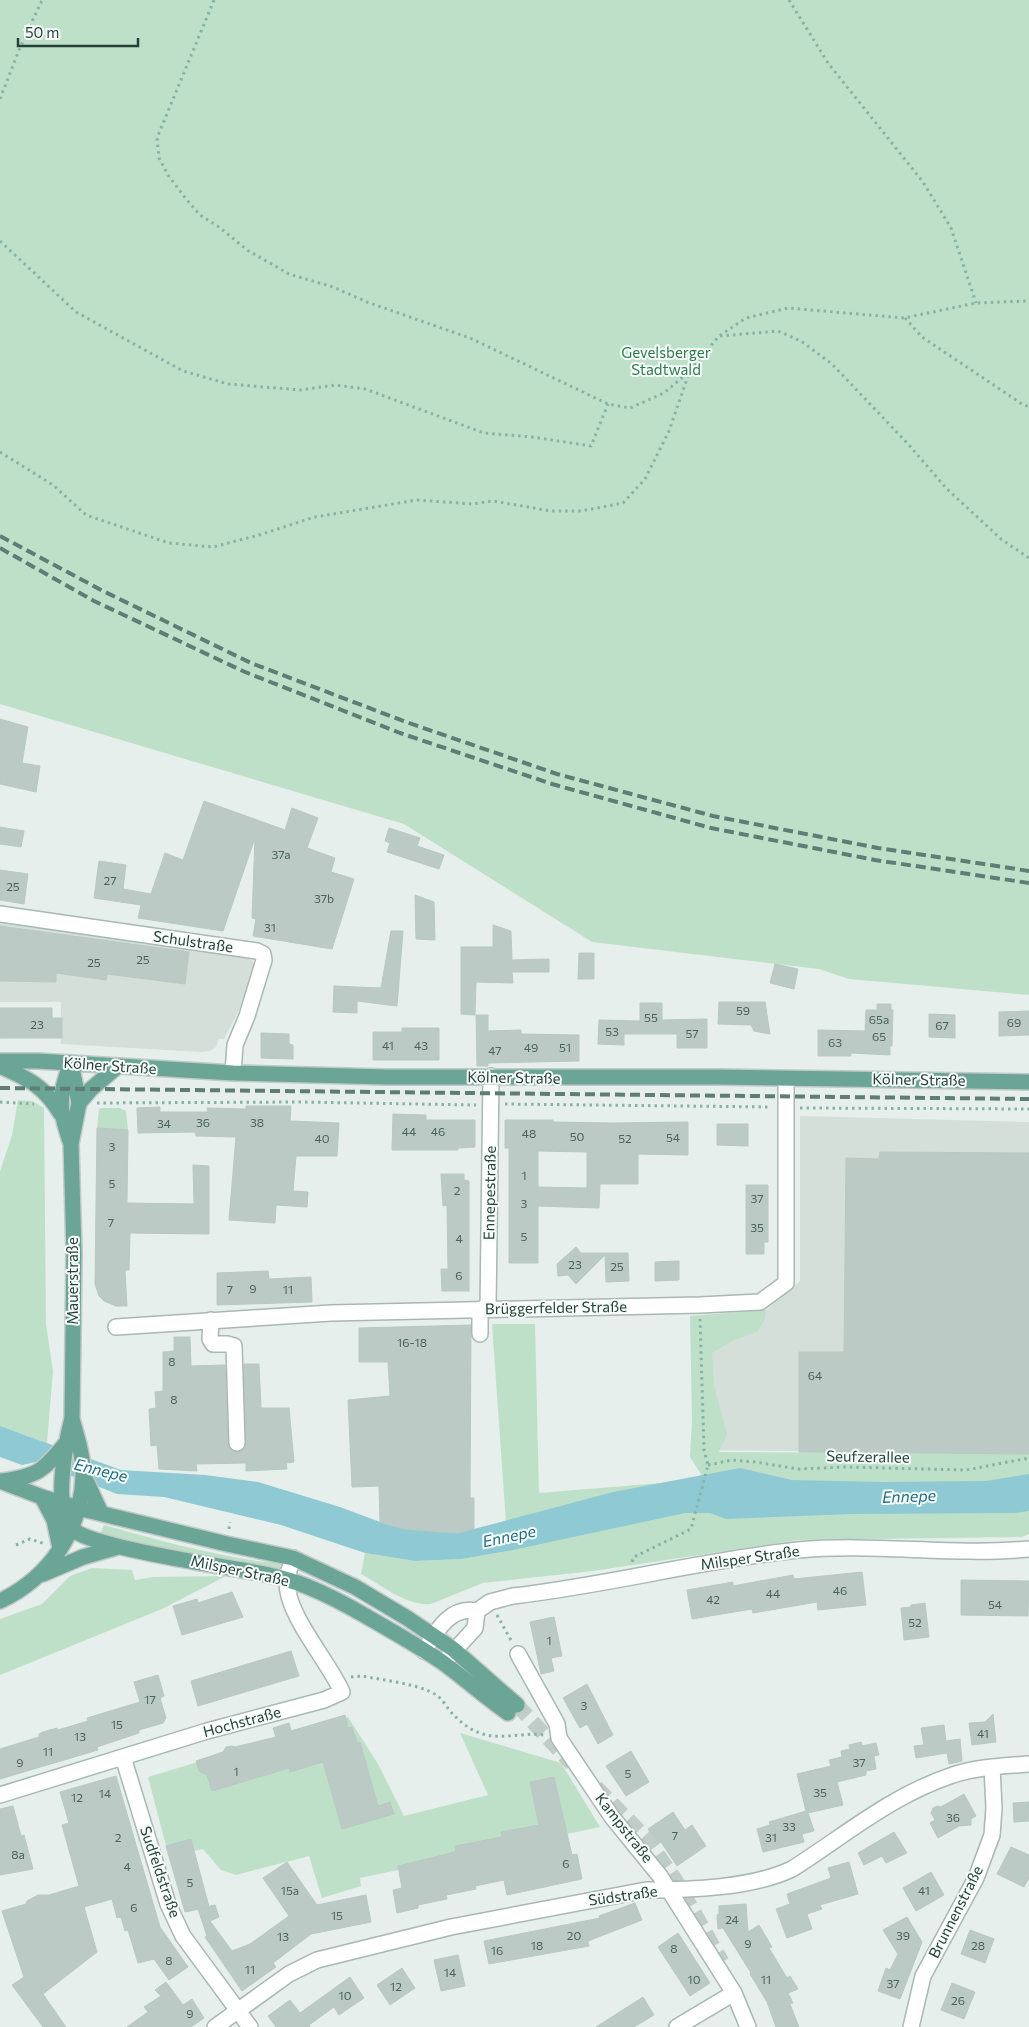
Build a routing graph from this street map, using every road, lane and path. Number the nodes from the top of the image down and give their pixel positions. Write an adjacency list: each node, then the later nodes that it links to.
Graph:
1 (42, 0): 4 (path)
2 (214, 0): 11 (path)
3 (789, 0): 7 (path)
4 (0, 99)
5 (0, 241): 11 (path)
6 (1029, 301): 7 (path)
7 (976, 303): 8 (path)
8 (904, 318): 9 (path); 12 (path)
9 (719, 336): 10 (path); 14 (path)
10 (689, 372): 11 (path); 13 (path)
11 (608, 404)
12 (1029, 407)
13 (0, 452)
14 (1029, 558)
15 (0, 914): 20 (street, Schulstraße)
16 (0, 1061): 17 (main road, Kölner Straße)
17 (71, 1063): 19 (main road, Kölner Straße); 25 (main road, Mauerstraße); 28 (main road, Mauerstraße)
18 (0, 1066): 28 (main road)
19 (118, 1066): 20 (main road, Kölner Straße); 25 (main road)
20 (233, 1073): 21 (main road, Kölner Straße)
21 (491, 1076): 22 (main road, Kölner Straße); 26 (street, Ennepestraße)
22 (786, 1079): 23 (main road, Kölner Straße); 27 (street, Brüggerfelder Straße)
23 (1029, 1082)
24 (0, 1102): 28 (path)
25 (78, 1103): 26 (path); 30 (main road, Mauerstraße)
26 (492, 1104): 27 (path); 32 (street, Ennepestraße)
27 (787, 1108): 29 (path); 31 (street, Brüggerfelder Straße)
28 (58, 1109): 30 (main road, Mauerstraße)
29 (1029, 1109)
30 (72, 1144): 37 (main road, Mauerstraße)
31 (700, 1305): 32 (street, Brüggerfelder Straße); 39 (path)
32 (484, 1309): 33 (street, Brüggerfelder Straße); 35 (street, Ennepestraße)
33 (211, 1320): 34 (street, Brüggerfelder Straße); 36 (street)
34 (116, 1326)
35 (480, 1334)
36 (237, 1443)
37 (72, 1445): 40 (main road); 41 (main road, Mauerstraße); 43 (main road, Mauerstraße)
38 (1029, 1458): 39 (path, Seufzerallee)
39 (708, 1465): 51 (path)
40 (0, 1481): 42 (main road)
41 (62, 1496): 42 (main road); 43 (main road); 44 (main road)
42 (42, 1497): 47 (main road)
43 (83, 1498): 44 (main road, Mauerstraße); 49 (main road, Milsper Straße)
44 (72, 1529): 46 (main road, Milsper Straße); 47 (main road, Mauerstraße)
45 (16, 1545): 47 (path)
46 (120, 1546): 50 (main road); 52 (main road, Milsper Straße)
47 (60, 1548): 50 (main road, Mauerstraße)
48 (1029, 1549): 51 (street, Milsper Straße)
49 (293, 1558): 52 (street); 56 (main road, Milsper Straße)
50 (40, 1576): 53 (main road, Mauerstraße)
51 (631, 1577): 54 (street, Milsper Straße)
52 (286, 1580): 58 (main road, Milsper Straße); 61 (street)
53 (0, 1601)
54 (490, 1602): 55 (street, Milsper Straße); 59 (path)
55 (477, 1611): 56 (street, Milsper Straße); 57 (street)
56 (434, 1636): 57 (main road); 58 (street, Milsper Straße)
57 (454, 1649): 60 (street); 60 (main road, Milsper Straße)
58 (424, 1651): 60 (main road, Milsper Straße)
59 (518, 1654): 62 (street, Kampstraße)
60 (443, 1663)
61 (336, 1678): 62 (path); 63 (street, Hochstraße)
62 (560, 1738): 67 (street, Kampstraße)
63 (123, 1757): 66 (street, Hochstraße); 69 (street, Sudfeldstraße)
64 (1029, 1764): 65 (street, Südstraße)
65 (992, 1767): 67 (street, Südstraße); 74 (street, Brunnenstraße)
66 (0, 1794)
67 (669, 1890): 68 (street, Kampstraße); 69 (street, Südstraße)
68 (734, 1993): 72 (street); 73 (street, Kampstraße)
69 (238, 2010): 70 (street, Südstraße); 71 (street, Sudfeldstraße)
70 (215, 2027)
71 (250, 2027)
72 (677, 2027)
73 (748, 2027)
74 (911, 2027)

